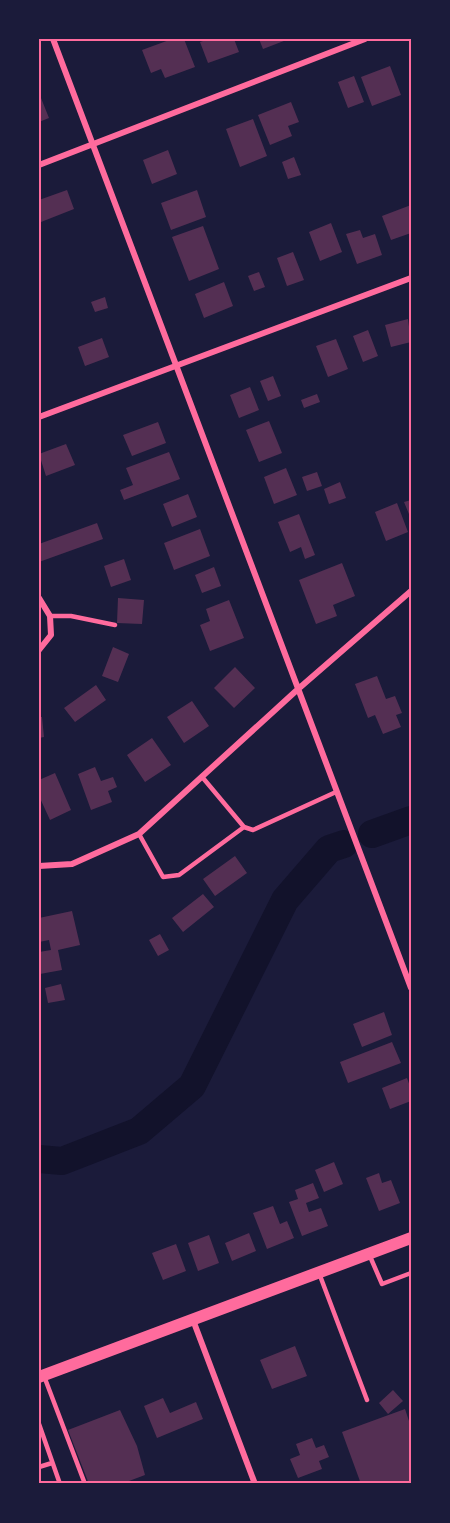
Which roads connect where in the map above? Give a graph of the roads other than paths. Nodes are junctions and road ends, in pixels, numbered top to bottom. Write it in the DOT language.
graph roads {
  1 [pos="53,39"];
  2 [pos="365,39"];
  3 [pos="93,144"];
  4 [pos="39,165"];
  5 [pos="411,278"];
  6 [pos="176,364"];
  7 [pos="39,417"];
  8 [pos="411,591"];
  9 [pos="39,598"];
  10 [pos="50,616"];
  11 [pos="115,625"];
  12 [pos="39,650"];
  13 [pos="297,690"];
  14 [pos="203,777"];
  15 [pos="336,792"];
  16 [pos="244,827"];
  17 [pos="139,834"];
  18 [pos="39,866"];
  19 [pos="410,980"];
  20 [pos="411,988"];
  21 [pos="411,1238"];
  22 [pos="369,1254"];
  23 [pos="319,1273"];
  24 [pos="411,1273"];
  25 [pos="193,1320"];
  26 [pos="41,1377"];
  27 [pos="367,1400"];
  28 [pos="39,1424"];
  29 [pos="52,1463"];
  30 [pos="39,1467"];
  31 [pos="60,1484"];
  32 [pos="85,1484"];
  33 [pos="255,1484"];
  1 -- 3 [label="street"];
  2 -- 3 [label="street"];
  3 -- 4 [label="street"];
  3 -- 6 [label="street"];
  5 -- 6 [label="street"];
  6 -- 7 [label="street"];
  6 -- 13 [label="street"];
  8 -- 13 [label="street"];
  9 -- 10 [label="street"];
  10 -- 11 [label="lane"];
  10 -- 12 [label="street"];
  13 -- 14 [label="street"];
  13 -- 15 [label="street"];
  14 -- 16 [label="lane"];
  14 -- 17 [label="street"];
  15 -- 16 [label="lane"];
  15 -- 19 [label="street"];
  16 -- 17 [label="lane"];
  17 -- 18 [label="street"];
  19 -- 20 [label="street"];
  21 -- 22 [label="main road"];
  22 -- 23 [label="main road"];
  22 -- 24 [label="lane"];
  23 -- 25 [label="main road"];
  23 -- 27 [label="lane"];
  25 -- 26 [label="main road"];
  25 -- 33 [label="street"];
  26 -- 32 [label="lane"];
  28 -- 29 [label="lane"];
  29 -- 30 [label="lane"];
  29 -- 31 [label="lane"];
}
